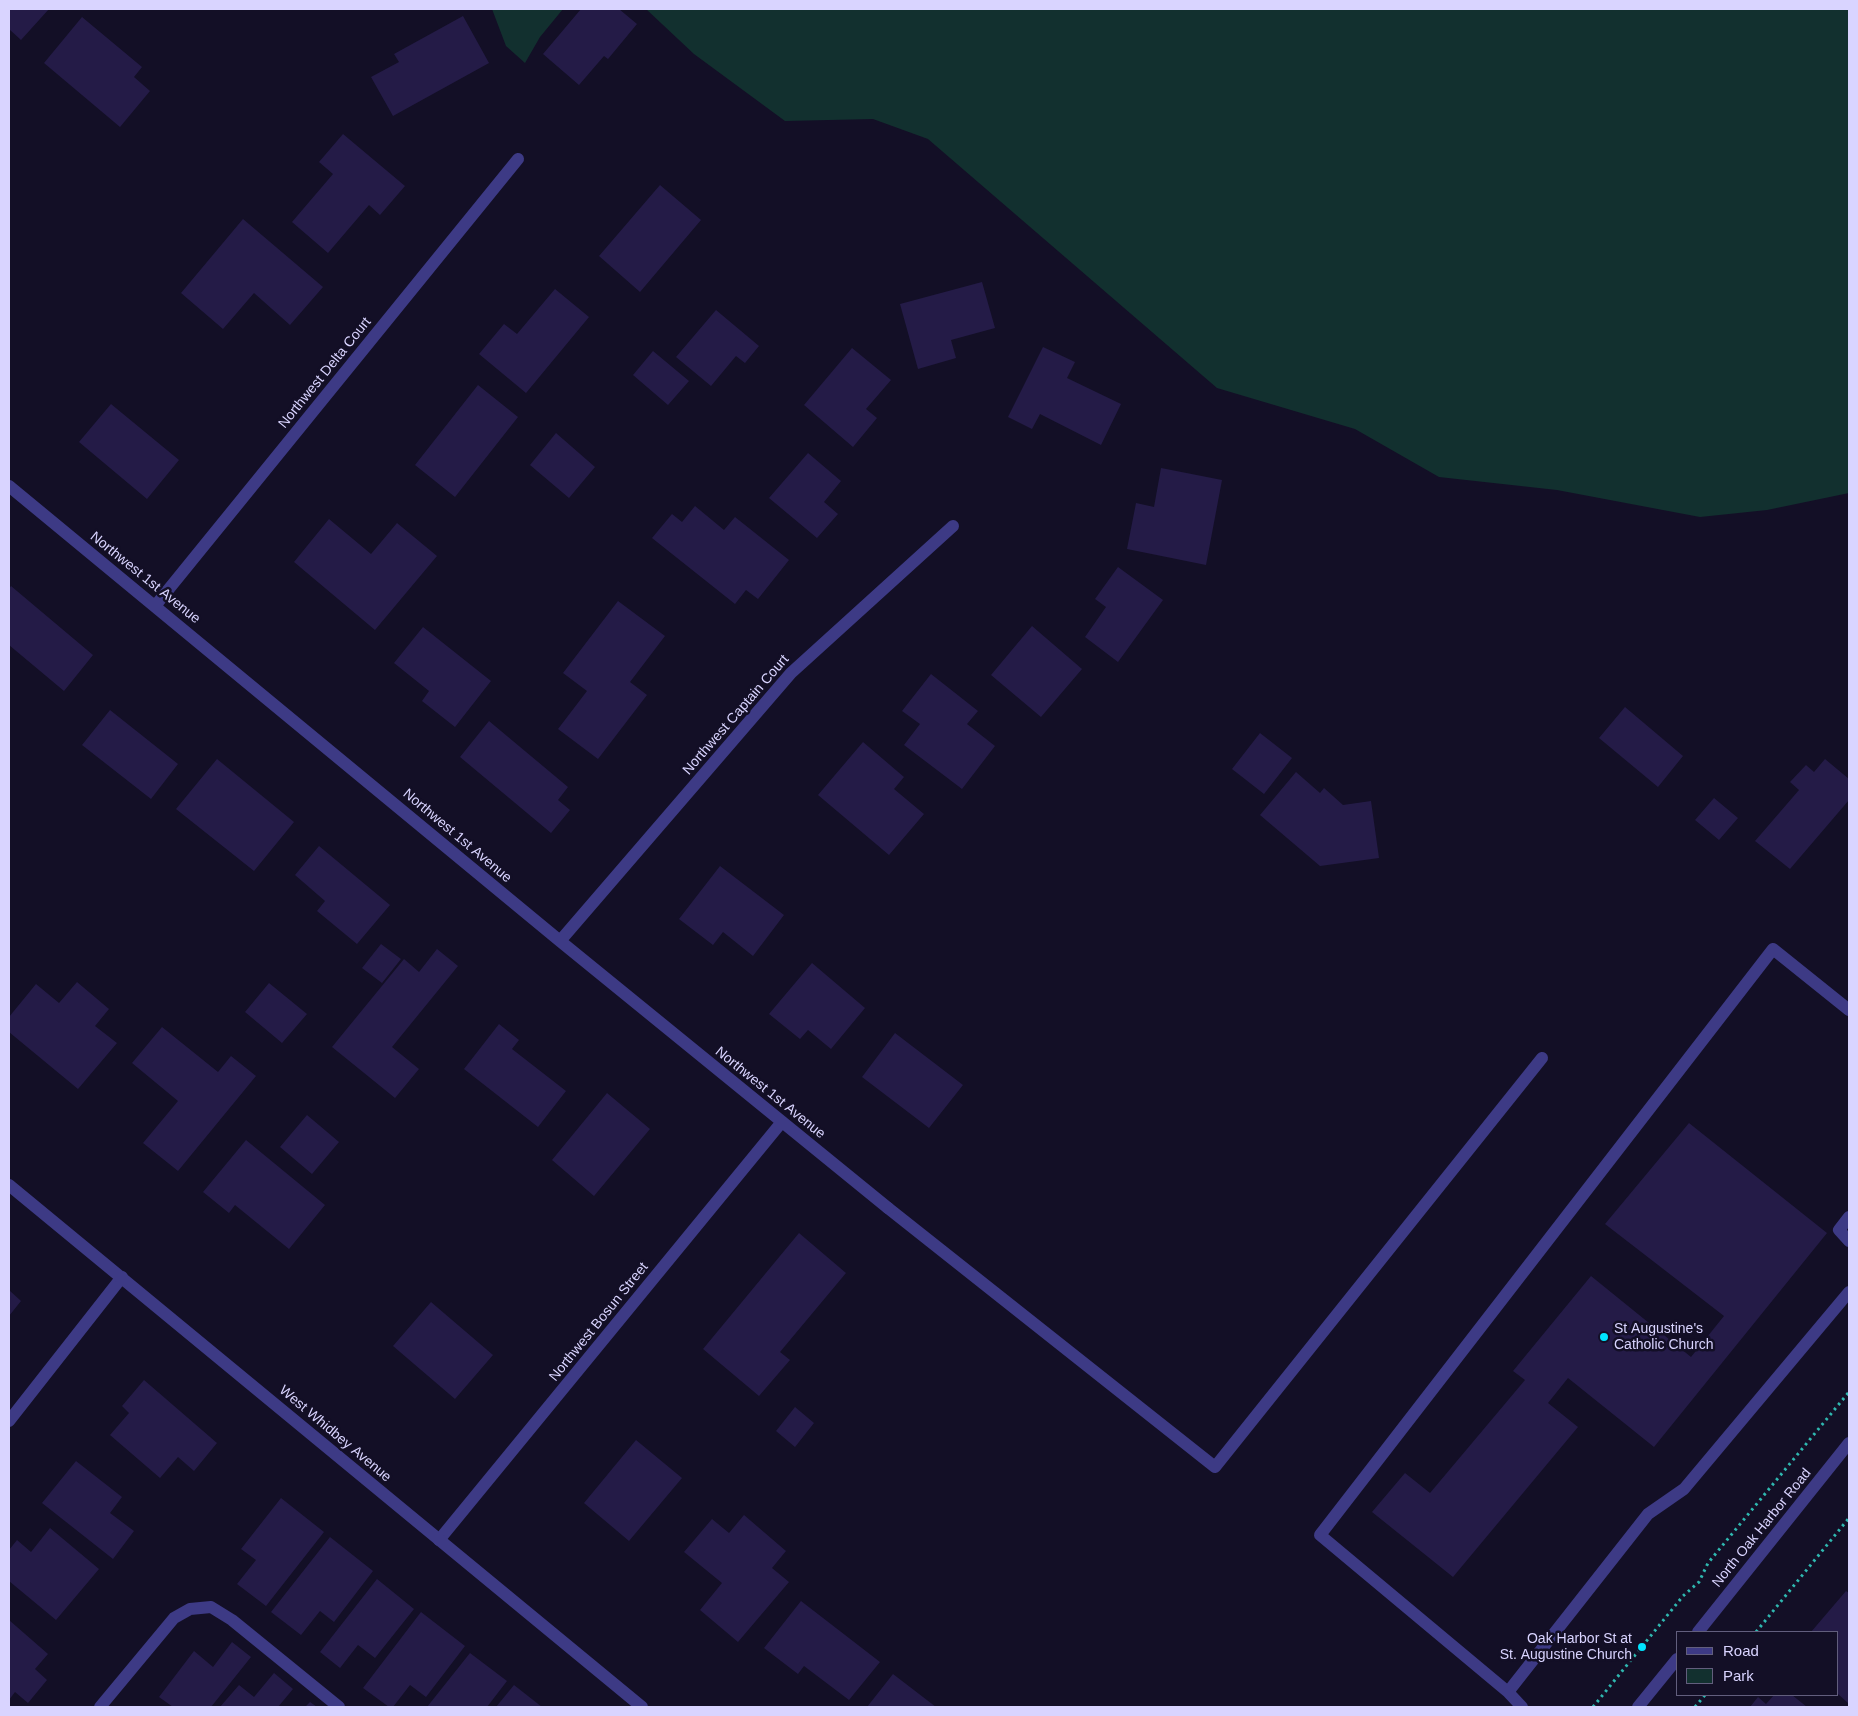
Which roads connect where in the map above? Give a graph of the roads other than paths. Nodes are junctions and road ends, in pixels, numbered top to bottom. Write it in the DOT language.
graph roads {
  1 [pos="518,159"];
  2 [pos="9,486"];
  3 [pos="953,526"];
  4 [pos="155,606"];
  5 [pos="560,941"];
  6 [pos="1849,1010"];
  7 [pos="1542,1058"];
  8 [pos="782,1123"];
  9 [pos="9,1185"];
  10 [pos="1849,1217"];
  11 [pos="1849,1241"];
  12 [pos="122,1277"];
  13 [pos="1849,1292"];
  14 [pos="9,1422"];
  15 [pos="1849,1443"];
  16 [pos="439,1540"];
  17 [pos="1699,1631"];
  18 [pos="1676,1660"];
  19 [pos="1508,1692"];
  20 [pos="100,1707"];
  21 [pos="339,1707"];
  22 [pos="642,1707"];
  23 [pos="1522,1707"];
  24 [pos="1638,1707"];
  1 -- 4 [label="street, Northwest Delta Court"];
  2 -- 4 [label="street, Northwest 1st Avenue"];
  3 -- 5 [label="street, Northwest Captain Court"];
  4 -- 5 [label="street, Northwest 1st Avenue"];
  5 -- 8 [label="street, Northwest 1st Avenue"];
  6 -- 19 [label="street"];
  7 -- 8 [label="street, Northwest 1st Avenue"];
  8 -- 16 [label="street, Northwest Bosun Street"];
  9 -- 12 [label="street, West Whidbey Avenue"];
  10 -- 11 [label="street"];
  12 -- 14 [label="street"];
  12 -- 16 [label="street, West Whidbey Avenue"];
  13 -- 19 [label="street"];
  15 -- 17 [label="street, North Oak Harbor Road"];
  16 -- 22 [label="street, West Whidbey Avenue"];
  18 -- 24 [label="street"];
  19 -- 23 [label="street"];
  20 -- 21 [label="street"];
}
